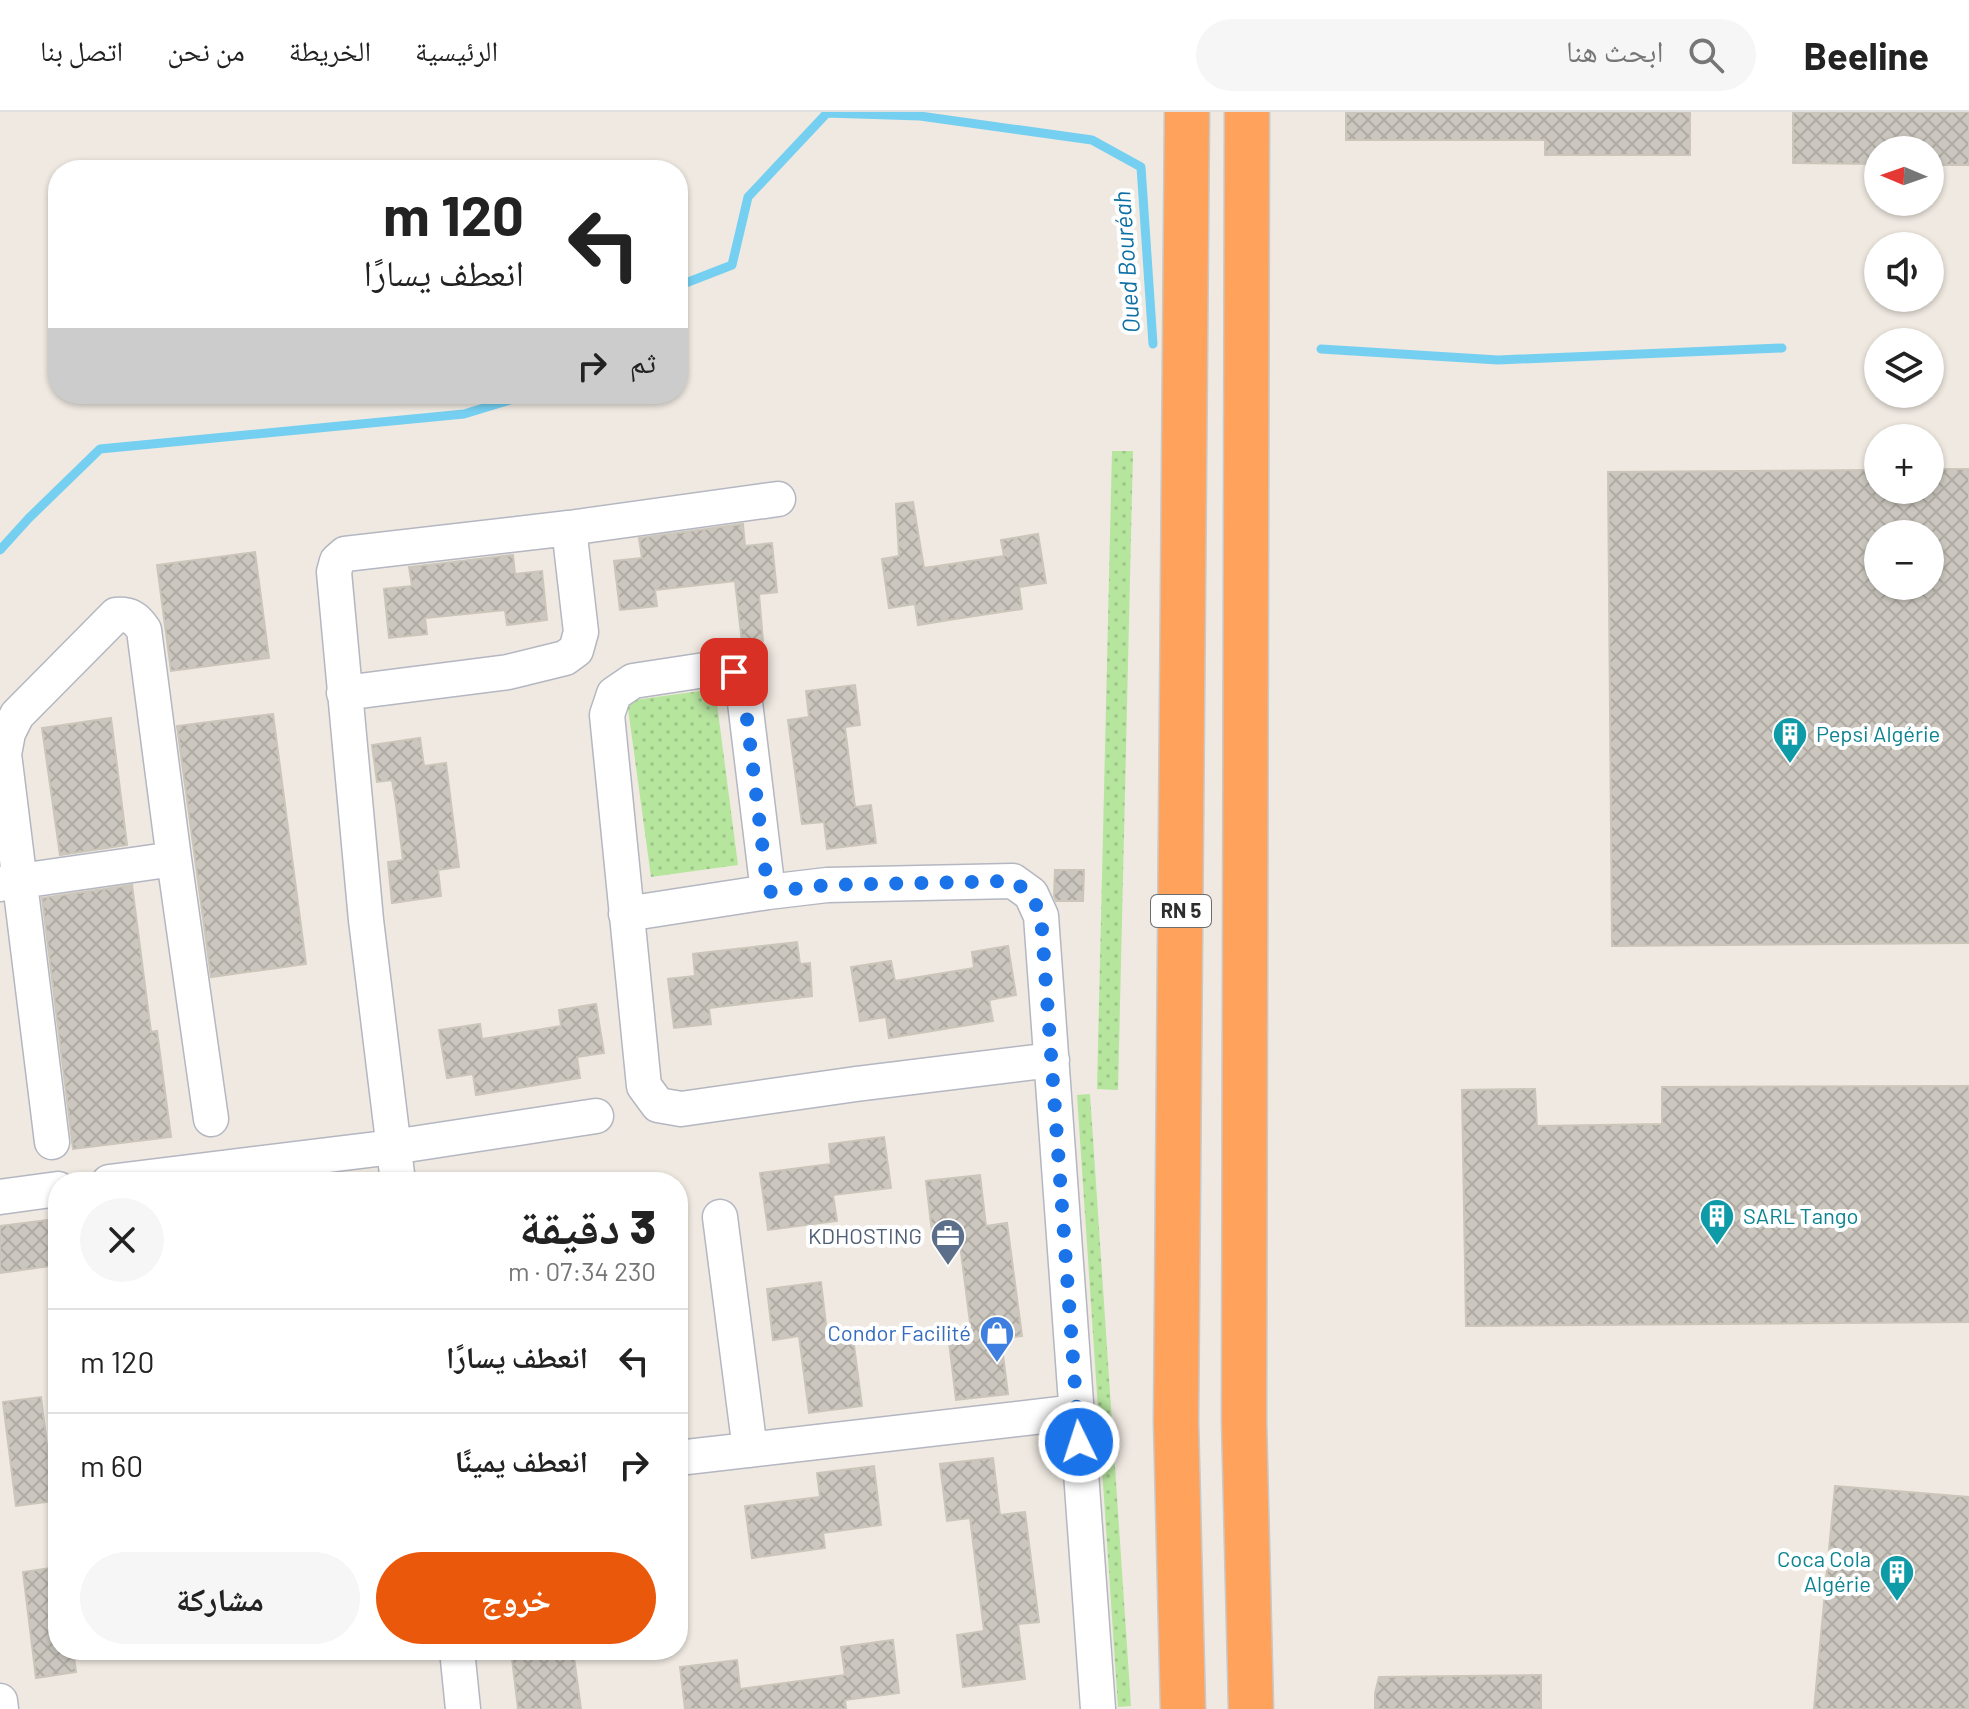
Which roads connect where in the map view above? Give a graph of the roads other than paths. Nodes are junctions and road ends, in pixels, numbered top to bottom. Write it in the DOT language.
graph roads {
  1 [pos="1187,112"];
  2 [pos="1247,112"];
  3 [pos="778,499"];
  4 [pos="569,528"];
  5 [pos="344,693"];
  6 [pos="174,859"];
  7 [pos="10,882"];
  8 [pos="768,892"];
  9 [pos="626,914"];
  10 [pos="1052,1060"];
  11 [pos="596,1116"];
  12 [pos="211,1119"];
  13 [pos="52,1142"];
  14 [pos="393,1147"];
  15 [pos="190,1172"];
  16 [pos="397,1172"];
  17 [pos="48,1190"];
  18 [pos="0,1197"];
  19 [pos="720,1217"];
  20 [pos="1077,1412"];
  21 [pos="1244,1420"];
  22 [pos="1176,1421"];
  23 [pos="750,1450"];
  24 [pos="688,1457"];
  25 [pos="458,1660"];
  26 [pos="0,1701"];
  27 [pos="1,1709"];
  28 [pos="463,1709"];
  29 [pos="1098,1709"];
  30 [pos="1183,1709"];
  31 [pos="1251,1709"];
  1 -- 22 [label="highway, RN 5"];
  2 -- 21 [label="highway"];
  3 -- 4 [label="street"];
  4 -- 5 [label="street"];
  4 -- 5 [label="street"];
  5 -- 14 [label="street"];
  6 -- 7 [label="street"];
  6 -- 7 [label="street"];
  6 -- 12 [label="street"];
  7 -- 13 [label="street"];
  8 -- 9 [label="street"];
  8 -- 9 [label="street"];
  8 -- 10 [label="street"];
  9 -- 10 [label="street"];
  10 -- 20 [label="street"];
  11 -- 14 [label="street"];
  14 -- 15 [label="street"];
  14 -- 16 [label="street"];
  17 -- 18 [label="street"];
  19 -- 23 [label="street"];
  20 -- 23 [label="street"];
  20 -- 29 [label="street"];
  21 -- 22 [label="highway"];
  21 -- 31 [label="highway"];
  22 -- 30 [label="highway, RN 5"];
  23 -- 24 [label="street"];
  25 -- 28 [label="street"];
  26 -- 27 [label="street"];
}
